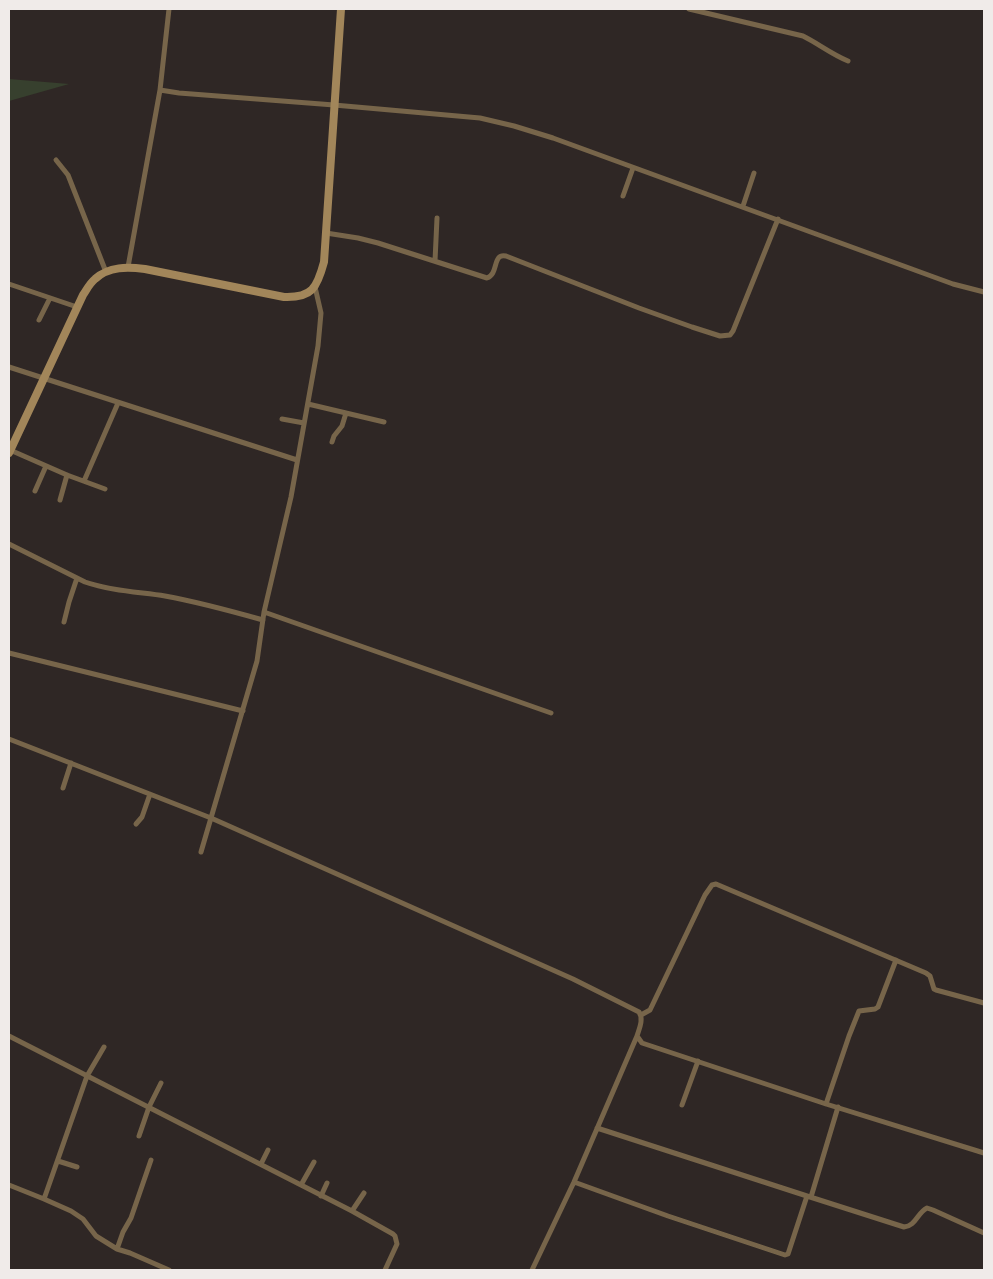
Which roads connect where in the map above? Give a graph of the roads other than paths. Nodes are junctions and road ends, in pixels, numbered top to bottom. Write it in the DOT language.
graph roads {
  1 [pos="169,9"];
  2 [pos="341,9"];
  3 [pos="689,9"];
  4 [pos="848,61"];
  5 [pos="160,90"];
  6 [pos="334,105"];
  7 [pos="56,160"];
  8 [pos="633,168"];
  9 [pos="754,172"];
  10 [pos="623,196"];
  11 [pos="742,206"];
  12 [pos="437,218"];
  13 [pos="778,219"];
  14 [pos="326,233"];
  15 [pos="435,261"];
  16 [pos="128,268"];
  17 [pos="106,272"];
  18 [pos="9,284"];
  19 [pos="315,287"];
  20 [pos="984,292"];
  21 [pos="50,298"];
  22 [pos="77,307"];
  23 [pos="39,320"];
  24 [pos="9,367"];
  25 [pos="44,378"];
  26 [pos="118,403"];
  27 [pos="308,404"];
  28 [pos="346,413"];
  29 [pos="282,419"];
  30 [pos="384,422"];
  31 [pos="304,423"];
  32 [pos="332,442"];
  33 [pos="9,451"];
  34 [pos="297,460"];
  35 [pos="46,466"];
  36 [pos="67,474"];
  37 [pos="84,481"];
  38 [pos="105,489"];
  39 [pos="35,491"];
  40 [pos="60,500"];
  41 [pos="9,544"];
  42 [pos="76,578"];
  43 [pos="264,612"];
  44 [pos="263,620"];
  45 [pos="64,622"];
  46 [pos="9,653"];
  47 [pos="243,711"];
  48 [pos="551,713"];
  49 [pos="9,738"];
  50 [pos="71,763"];
  51 [pos="63,788"];
  52 [pos="150,794"];
  53 [pos="211,818"];
  54 [pos="136,824"];
  55 [pos="202,852"];
  56 [pos="896,960"];
  57 [pos="984,1003"];
  58 [pos="641,1015"];
  59 [pos="9,1036"];
  60 [pos="637,1036"];
  61 [pos="104,1046"];
  62 [pos="698,1061"];
  63 [pos="87,1076"];
  64 [pos="161,1083"];
  65 [pos="825,1103"];
  66 [pos="682,1105"];
  67 [pos="149,1107"];
  68 [pos="838,1107"];
  69 [pos="597,1128"];
  70 [pos="139,1136"];
  71 [pos="268,1150"];
  72 [pos="984,1153"];
  73 [pos="58,1160"];
  74 [pos="151,1160"];
  75 [pos="314,1162"];
  76 [pos="261,1164"];
  77 [pos="77,1167"];
  78 [pos="574,1182"];
  79 [pos="327,1183"];
  80 [pos="9,1184"];
  81 [pos="301,1186"];
  82 [pos="364,1193"];
  83 [pos="321,1196"];
  84 [pos="809,1197"];
  85 [pos="44,1199"];
  86 [pos="352,1211"];
  87 [pos="984,1233"];
  88 [pos="117,1249"];
  89 [pos="169,1270"];
  90 [pos="385,1270"];
  91 [pos="532,1270"];
  1 -- 5 [label="street"];
  2 -- 6 [label="main road"];
  3 -- 4 [label="street"];
  5 -- 6 [label="street"];
  5 -- 16 [label="street"];
  6 -- 8 [label="street"];
  6 -- 14 [label="main road"];
  7 -- 17 [label="street"];
  8 -- 10 [label="street"];
  8 -- 11 [label="street"];
  9 -- 11 [label="street"];
  11 -- 13 [label="street"];
  12 -- 15 [label="street"];
  13 -- 15 [label="street"];
  13 -- 20 [label="street"];
  14 -- 15 [label="street"];
  14 -- 19 [label="main road"];
  16 -- 17 [label="main road"];
  16 -- 19 [label="main road"];
  17 -- 22 [label="main road"];
  18 -- 21 [label="street"];
  19 -- 27 [label="street"];
  21 -- 22 [label="street"];
  21 -- 23 [label="street"];
  22 -- 25 [label="main road"];
  24 -- 25 [label="street"];
  25 -- 26 [label="street"];
  25 -- 33 [label="main road"];
  26 -- 34 [label="street"];
  26 -- 37 [label="street"];
  27 -- 28 [label="street"];
  27 -- 31 [label="street"];
  28 -- 30 [label="street"];
  28 -- 32 [label="street"];
  29 -- 31 [label="street"];
  31 -- 34 [label="street"];
  33 -- 35 [label="street"];
  34 -- 43 [label="street"];
  35 -- 36 [label="street"];
  35 -- 39 [label="street"];
  36 -- 37 [label="street"];
  36 -- 40 [label="street"];
  37 -- 38 [label="street"];
  41 -- 42 [label="street"];
  42 -- 44 [label="street"];
  42 -- 45 [label="street"];
  43 -- 44 [label="street"];
  43 -- 48 [label="street"];
  44 -- 47 [label="street"];
  46 -- 47 [label="street"];
  47 -- 53 [label="street"];
  49 -- 50 [label="street"];
  50 -- 51 [label="street"];
  50 -- 52 [label="street"];
  52 -- 53 [label="street"];
  52 -- 54 [label="street"];
  53 -- 55 [label="street"];
  53 -- 58 [label="street"];
  56 -- 57 [label="street"];
  56 -- 58 [label="street"];
  56 -- 65 [label="street"];
  58 -- 60 [label="street"];
  59 -- 63 [label="street"];
  60 -- 62 [label="street"];
  60 -- 69 [label="street"];
  61 -- 63 [label="street"];
  62 -- 65 [label="street"];
  62 -- 66 [label="street"];
  63 -- 67 [label="street"];
  63 -- 73 [label="street"];
  64 -- 67 [label="street"];
  65 -- 68 [label="street"];
  67 -- 70 [label="street"];
  67 -- 76 [label="street"];
  68 -- 72 [label="street"];
  68 -- 84 [label="street"];
  69 -- 78 [label="street"];
  69 -- 84 [label="street"];
  71 -- 76 [label="street"];
  73 -- 77 [label="street"];
  73 -- 85 [label="street"];
  74 -- 88 [label="street"];
  75 -- 81 [label="street"];
  76 -- 81 [label="street"];
  78 -- 84 [label="street"];
  78 -- 91 [label="street"];
  79 -- 83 [label="street"];
  80 -- 85 [label="street"];
  81 -- 83 [label="street"];
  82 -- 86 [label="street"];
  83 -- 86 [label="street"];
  84 -- 87 [label="street"];
  85 -- 88 [label="street"];
  86 -- 90 [label="street"];
  88 -- 89 [label="street"];
}
